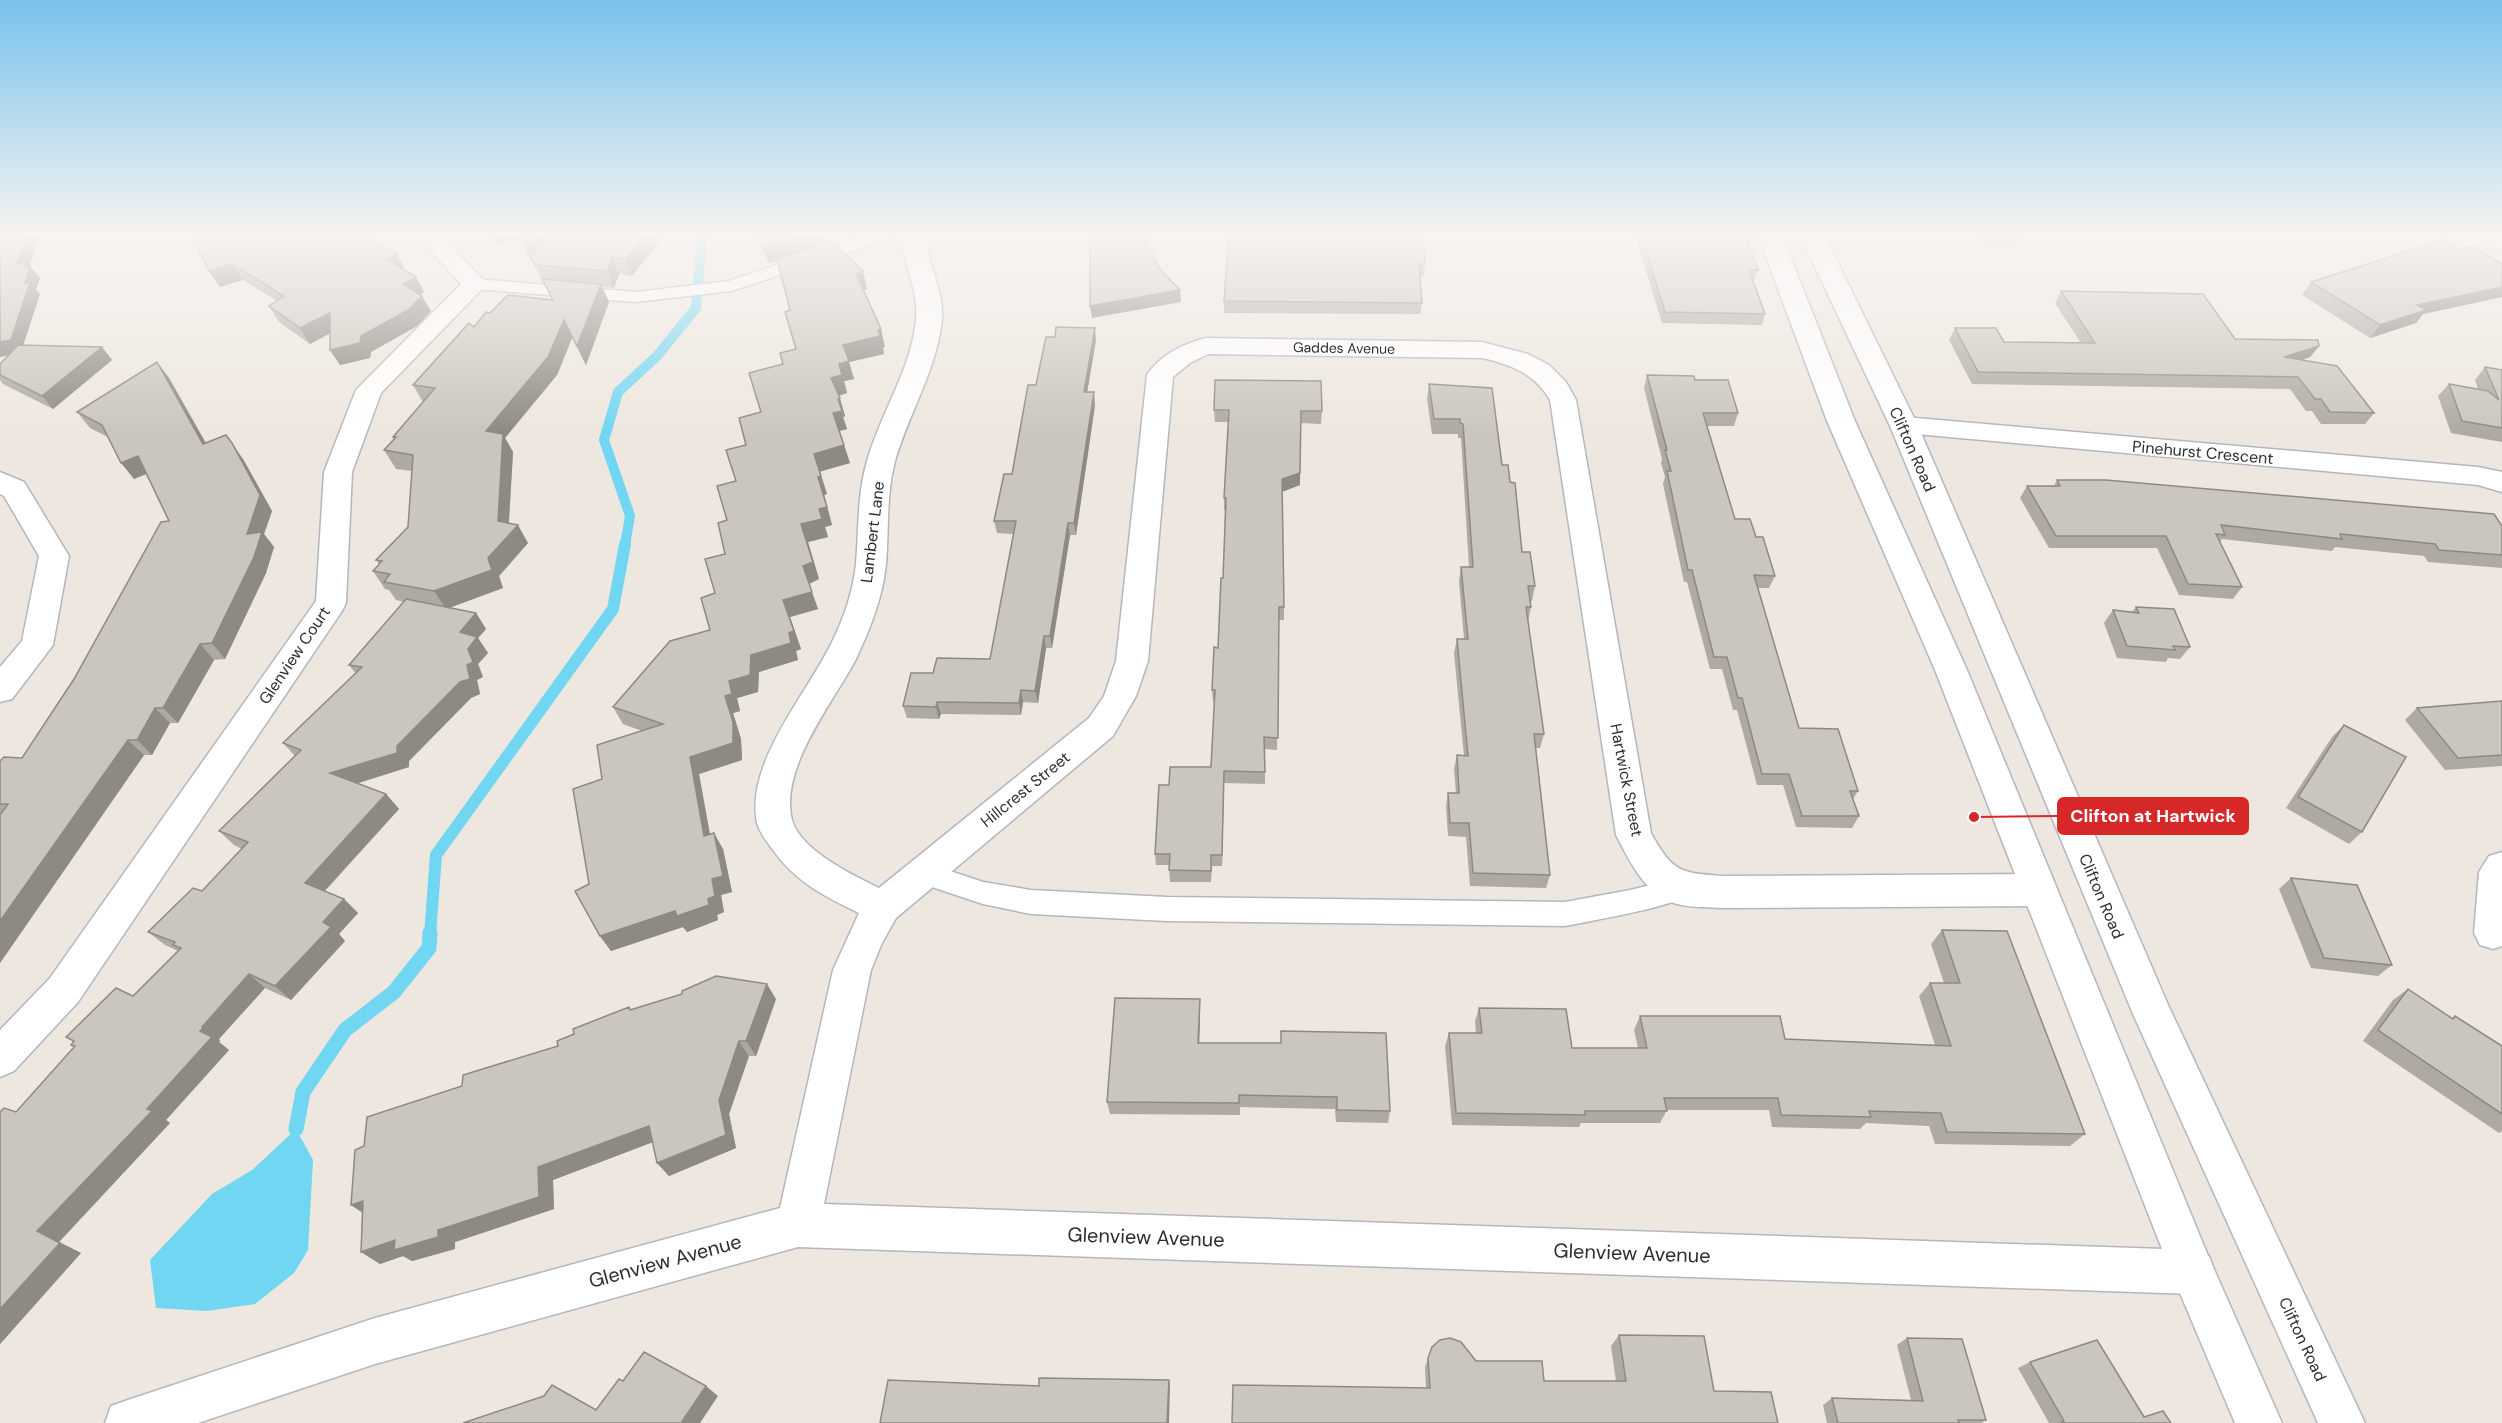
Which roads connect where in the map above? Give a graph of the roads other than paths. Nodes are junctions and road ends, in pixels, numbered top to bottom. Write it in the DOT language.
graph roads {
  1 [pos="458,301"];
  2 [pos="928,301"];
  3 [pos="1795,301"];
  4 [pos="1844,301"];
  5 [pos="1206,346"];
  6 [pos="1482,350"];
  7 [pos="1904,426"];
  8 [pos="0,482"];
  9 [pos="2502,482"];
  10 [pos="0,690"];
  11 [pos="2502,867"];
  12 [pos="923,873"];
  13 [pos="1679,889"];
  14 [pos="2039,890"];
  15 [pos="882,907"];
  16 [pos="2493,933"];
  17 [pos="0,1058"];
  18 [pos="798,1225"];
  19 [pos="2193,1272"];
  20 [pos="128,1423"];
  21 [pos="2259,1423"];
  22 [pos="2342,1423"];
  1 -- 17 [label="street, Glenview Court"];
  2 -- 15 [label="street, Lambert Lane"];
  3 -- 14 [label="street"];
  4 -- 7 [label="street, Clifton Road"];
  5 -- 6 [label="street, Gaddes Avenue"];
  5 -- 12 [label="street, Hillcrest Street"];
  6 -- 13 [label="street, Hartwick Street"];
  7 -- 9 [label="street, Pinehurst Crescent"];
  7 -- 22 [label="street, Clifton Road"];
  8 -- 10 [label="street"];
  11 -- 16 [label="street"];
  12 -- 13 [label="lane"];
  12 -- 15 [label="street, Hillcrest Street"];
  13 -- 14 [label="street"];
  14 -- 19 [label="street"];
  15 -- 18 [label="street, Hillcrest Street"];
  18 -- 19 [label="street, Glenview Avenue"];
  18 -- 20 [label="street, Glenview Avenue"];
  19 -- 21 [label="street"];
}
